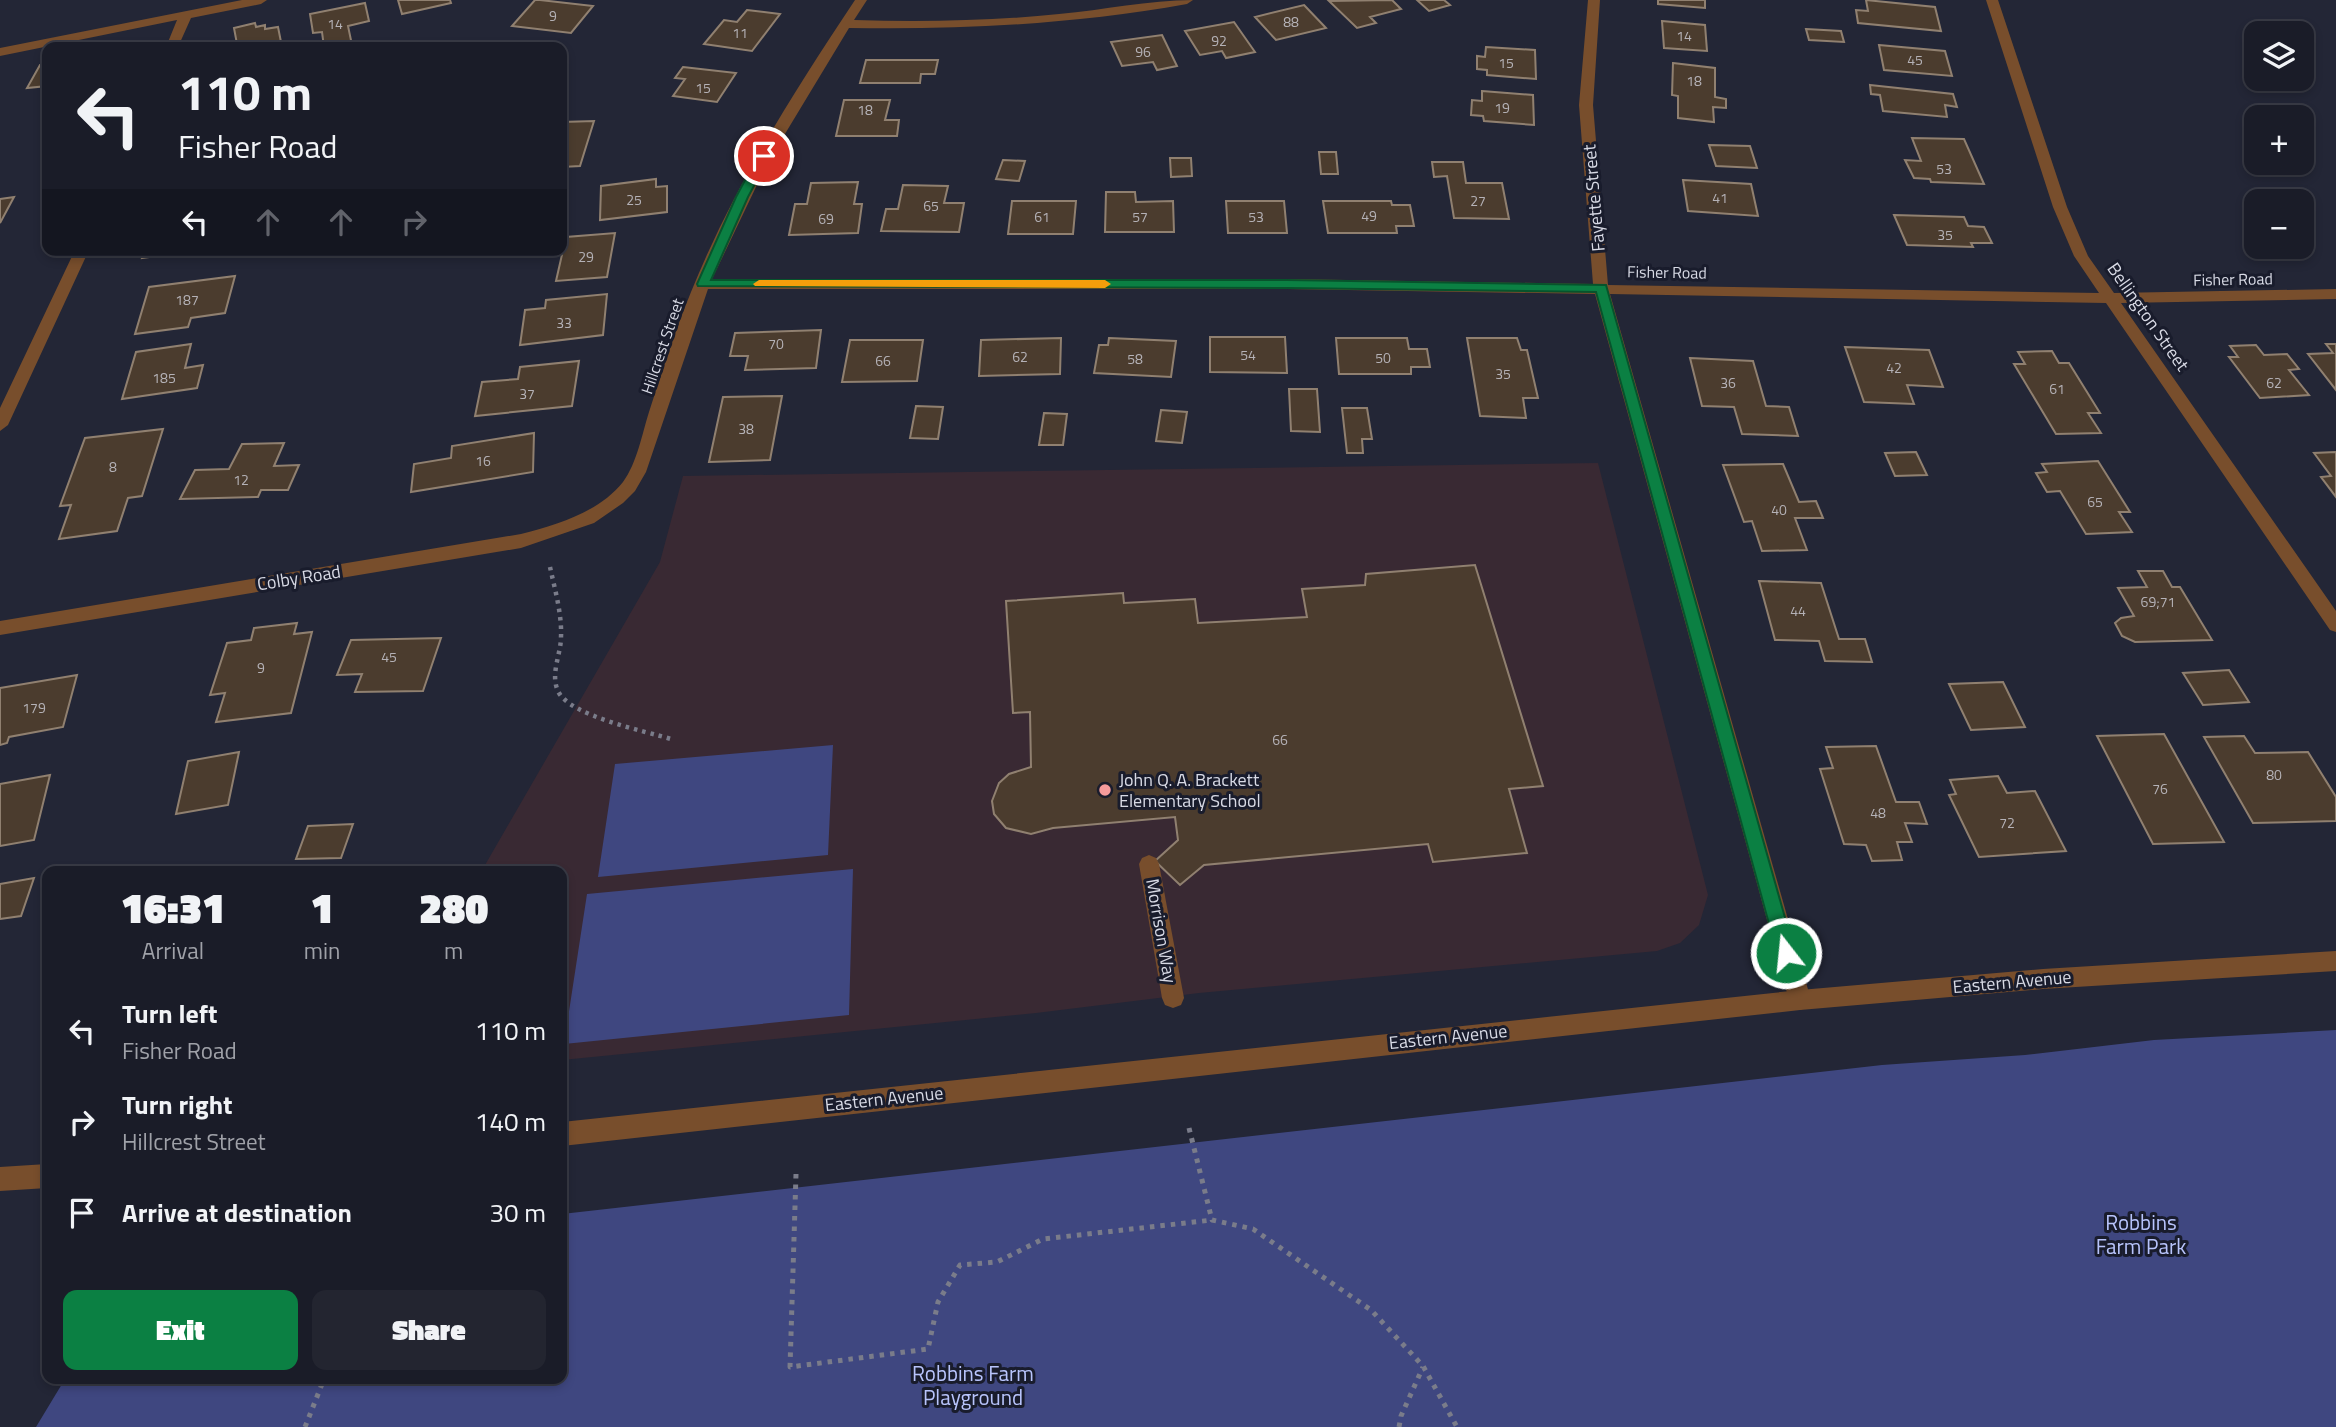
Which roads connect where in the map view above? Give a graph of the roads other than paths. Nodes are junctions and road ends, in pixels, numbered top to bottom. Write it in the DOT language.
graph roads {
  1 [pos="261,0"];
  2 [pos="861,0"];
  3 [pos="1187,0"];
  4 [pos="1594,0"];
  5 [pos="1992,0"];
  6 [pos="186,15"];
  7 [pos="845,24"];
  8 [pos="50,42"];
  9 [pos="174,42"];
  10 [pos="42,44"];
  11 [pos="0,52"];
  12 [pos="79,256"];
  13 [pos="703,284"];
  14 [pos="1601,288"];
  15 [pos="2336,294"];
  16 [pos="2111,298"];
  17 [pos="0,425"];
  18 [pos="594,513"];
  19 [pos="2336,625"];
  20 [pos="0,628"];
  21 [pos="1149,864"];
  22 [pos="2336,961"];
  23 [pos="1173,998"];
  24 [pos="1800,1000"];
  25 [pos="567,1133"];
  26 [pos="42,1176"];
  27 [pos="0,1180"];
  1 -- 6 [label="street"];
  2 -- 7 [label="street, Hillcrest Street"];
  3 -- 7 [label="street"];
  4 -- 14 [label="street, Fayette Street"];
  5 -- 16 [label="street, Bellington Street"];
  6 -- 8 [label="street"];
  6 -- 9 [label="street"];
  7 -- 13 [label="street, Hillcrest Street"];
  10 -- 11 [label="street"];
  12 -- 17 [label="street"];
  13 -- 14 [label="street, Fisher Road"];
  13 -- 18 [label="street, Hillcrest Street"];
  14 -- 16 [label="street, Fisher Road"];
  14 -- 24 [label="street, Fayette Street"];
  15 -- 16 [label="street, Fisher Road"];
  16 -- 19 [label="street, Bellington Street"];
  18 -- 20 [label="street, Colby Road"];
  21 -- 23 [label="street, Morrison Way"];
  22 -- 24 [label="street, Eastern Avenue"];
  24 -- 25 [label="street, Eastern Avenue"];
  26 -- 27 [label="street"];
}
